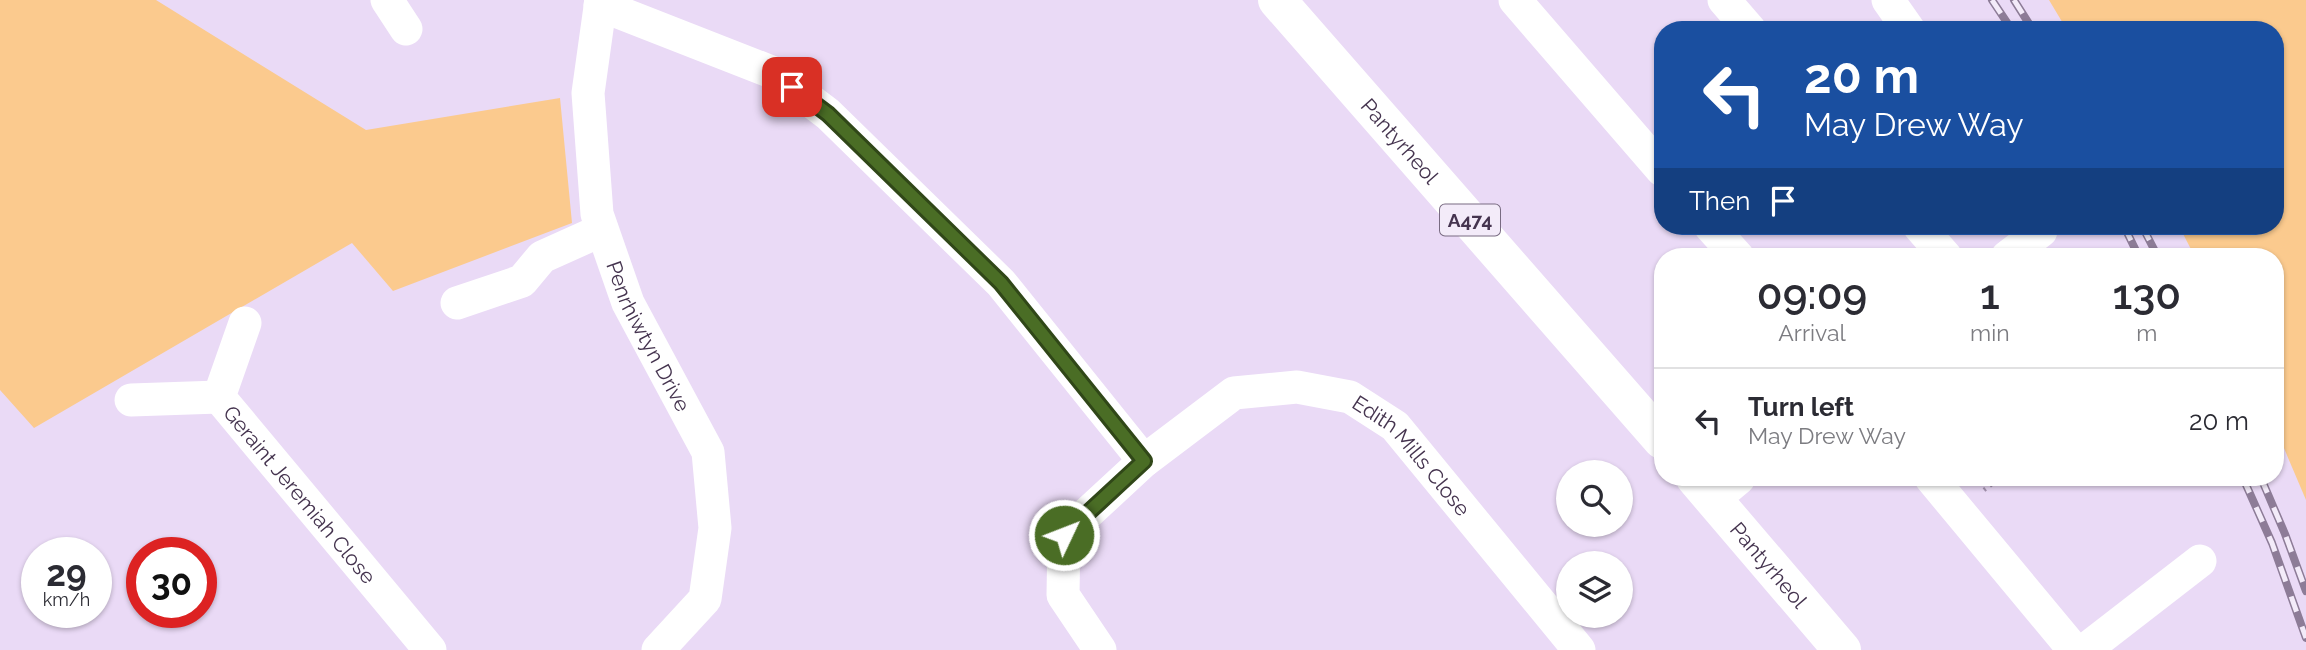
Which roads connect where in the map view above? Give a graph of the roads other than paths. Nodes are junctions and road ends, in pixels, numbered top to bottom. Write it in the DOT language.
graph roads {
  1 [pos="387,0"];
  2 [pos="1278,0"];
  3 [pos="1515,0"];
  4 [pos="1724,0"];
  5 [pos="1888,0"];
  6 [pos="601,2"];
  7 [pos="1742,21"];
  8 [pos="1903,21"];
  9 [pos="406,29"];
  10 [pos="1654,161"];
  11 [pos="602,230"];
  12 [pos="1718,235"];
  13 [pos="1927,235"];
  14 [pos="2031,235"];
  15 [pos="1730,248"];
  16 [pos="1939,248"];
  17 [pos="2017,248"];
  18 [pos="457,303"];
  19 [pos="245,323"];
  20 [pos="219,397"];
  21 [pos="131,400"];
  22 [pos="1654,431"];
  23 [pos="1144,461"];
  24 [pos="1717,486"];
  25 [pos="1938,486"];
  26 [pos="2200,561"];
  27 [pos="430,650"];
  28 [pos="658,650"];
  29 [pos="1100,650"];
  30 [pos="1579,650"];
  31 [pos="1842,650"];
  32 [pos="2074,650"];
  33 [pos="2085,650"];
  1 -- 9 [label="street"];
  2 -- 22 [label="main road, Pantyrheol / A474"];
  3 -- 10 [label="street"];
  4 -- 7 [label="street"];
  5 -- 8 [label="street"];
  6 -- 11 [label="street, Penrhiwtyn Drive"];
  6 -- 23 [label="street"];
  11 -- 18 [label="street"];
  11 -- 28 [label="street, Penrhiwtyn Drive"];
  12 -- 15 [label="street"];
  13 -- 16 [label="street"];
  14 -- 17 [label="street"];
  19 -- 20 [label="street, Geraint Jeremiah Close"];
  20 -- 21 [label="street"];
  20 -- 27 [label="street, Geraint Jeremiah Close"];
  23 -- 29 [label="street, Edith Mills Close"];
  23 -- 30 [label="street, Edith Mills Close"];
  24 -- 31 [label="main road, Pantyrheol"];
  25 -- 32 [label="street"];
  26 -- 33 [label="street"];
}
